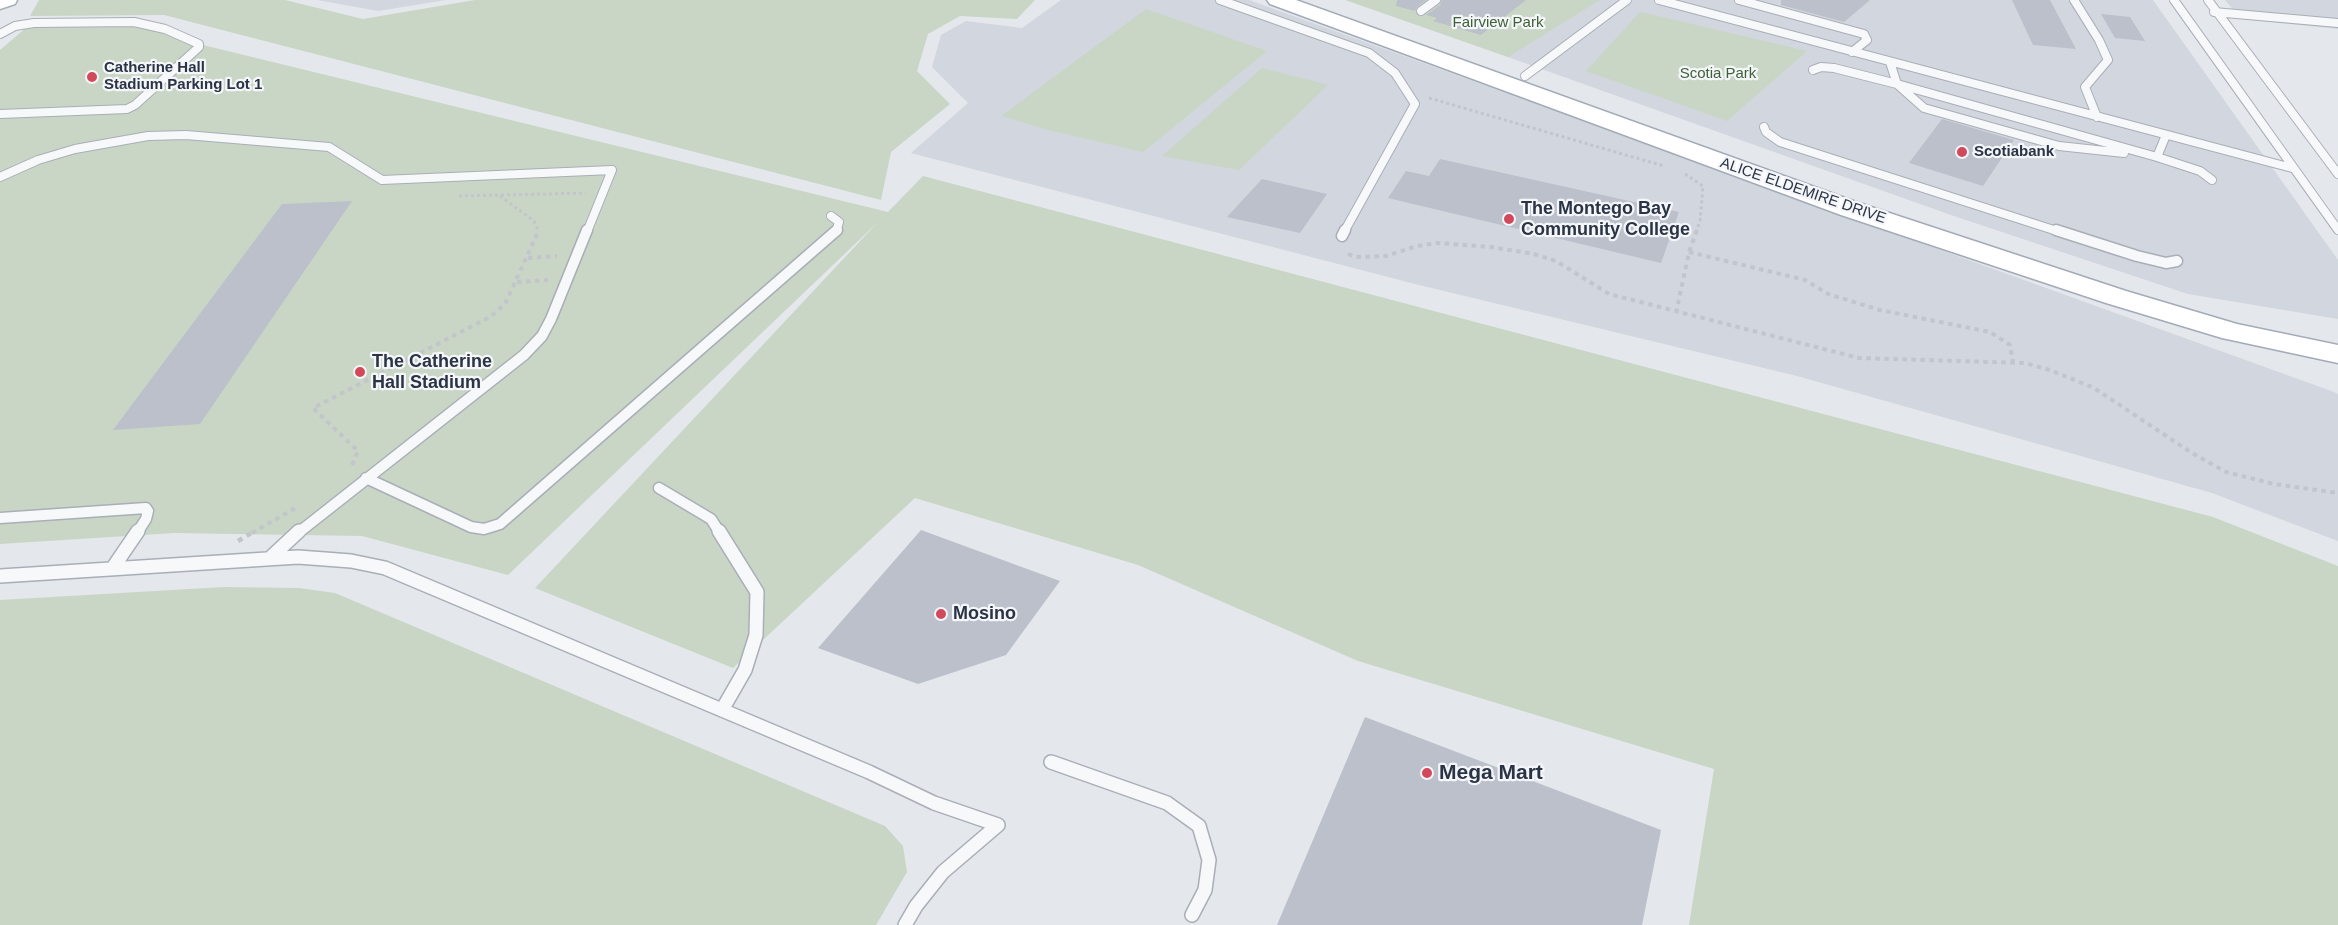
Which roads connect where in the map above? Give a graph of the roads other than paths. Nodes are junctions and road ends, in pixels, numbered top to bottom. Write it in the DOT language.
graph roads {
  1 [pos="9,0"];
  2 [pos="1220,0"];
  3 [pos="1277,0"];
  4 [pos="1308,0"];
  5 [pos="1436,0"];
  6 [pos="1627,0"];
  7 [pos="1659,0"];
  8 [pos="1739,0"];
  9 [pos="2074,0"];
  10 [pos="2174,0"];
  11 [pos="2208,0"];
  12 [pos="0,3"];
  13 [pos="1421,11"];
  14 [pos="2214,12"];
  15 [pos="2338,23"];
  16 [pos="0,34"];
  17 [pos="1852,52"];
  18 [pos="1890,62"];
  19 [pos="1813,70"];
  20 [pos="1525,76"];
  21 [pos="1897,84"];
  22 [pos="0,114"];
  23 [pos="2097,117"];
  24 [pos="1764,127"];
  25 [pos="2166,135"];
  26 [pos="2157,157"];
  27 [pos="2292,168"];
  28 [pos="2338,174"];
  29 [pos="0,177"];
  30 [pos="2212,180"];
  31 [pos="831,216"];
  32 [pos="2338,230"];
  33 [pos="1342,236"];
  34 [pos="2177,261"];
  35 [pos="2232,332"];
  36 [pos="2338,337"];
  37 [pos="2338,354"];
  38 [pos="2338,378"];
  39 [pos="366,478"];
  40 [pos="659,488"];
  41 [pos="0,518"];
  42 [pos="270,558"];
  43 [pos="112,569"];
  44 [pos="0,576"];
  45 [pos="722,710"];
  46 [pos="1051,762"];
  47 [pos="1192,915"];
  48 [pos="905,925"];
  1 -- 12 [label="main road"];
  2 -- 33 [label="lane"];
  3 -- 35 [label="main road, ALICE ELDEMIRE DRIVE"];
  4 -- 20 [label="main road, ALICE ELDEMIRE DRIVE"];
  5 -- 13 [label="lane"];
  6 -- 20 [label="lane"];
  7 -- 17 [label="lane"];
  8 -- 17 [label="lane"];
  9 -- 23 [label="lane"];
  10 -- 27 [label="lane"];
  11 -- 14 [label="lane"];
  14 -- 15 [label="lane"];
  14 -- 28 [label="lane"];
  16 -- 22 [label="lane"];
  17 -- 18 [label="lane"];
  18 -- 21 [label="lane"];
  18 -- 23 [label="lane"];
  19 -- 21 [label="lane"];
  20 -- 36 [label="main road, ALICE ELDEMIRE DRIVE"];
  21 -- 26 [label="lane"];
  21 -- 26 [label="lane"];
  23 -- 25 [label="lane"];
  24 -- 34 [label="lane"];
  25 -- 26 [label="lane"];
  25 -- 27 [label="lane"];
  26 -- 30 [label="lane"];
  27 -- 32 [label="lane"];
  29 -- 39 [label="lane"];
  31 -- 39 [label="lane"];
  35 -- 37 [label="main road, ALICE ELDEMIRE DRIVE"];
  35 -- 38 [label="main road"];
  39 -- 42 [label="lane"];
  40 -- 45 [label="lane"];
  41 -- 43 [label="lane"];
  42 -- 43 [label="lane"];
  42 -- 45 [label="lane"];
  43 -- 44 [label="lane"];
  45 -- 48 [label="lane"];
  46 -- 47 [label="lane"];
}
